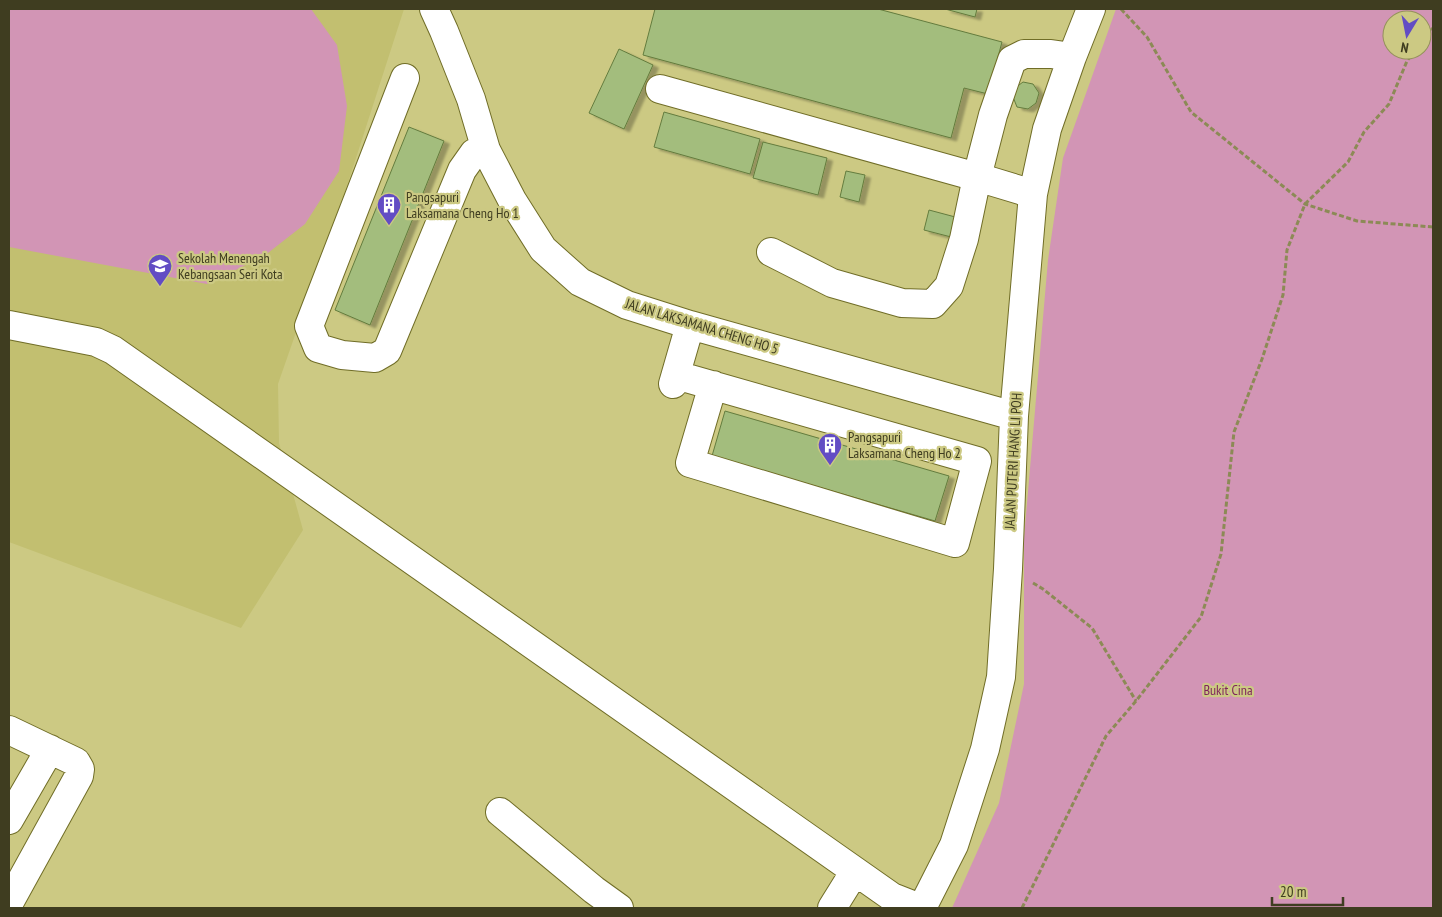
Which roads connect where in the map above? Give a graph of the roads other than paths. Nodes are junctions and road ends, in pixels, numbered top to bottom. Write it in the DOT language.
graph roads {
  1 [pos="434,9"];
  2 [pos="1091,9"];
  3 [pos="1072,57"];
  4 [pos="405,78"];
  5 [pos="660,89"];
  6 [pos="486,150"];
  7 [pos="977,177"];
  8 [pos="1033,194"];
  9 [pos="770,252"];
  10 [pos="9,325"];
  11 [pos="690,325"];
  12 [pos="713,386"];
  13 [pos="1014,416"];
  14 [pos="9,730"];
  15 [pos="50,748"];
  16 [pos="500,812"];
  17 [pos="9,820"];
  18 [pos="855,871"];
  19 [pos="9,903"];
  20 [pos="619,908"];
  21 [pos="832,908"];
  22 [pos="921,908"];
  1 -- 6 [label="street, JALAN LAKSAMANA CHENG HO 5"];
  2 -- 3 [label="street, JALAN PUTERI HANG LI POH"];
  3 -- 7 [label="street"];
  3 -- 8 [label="street, JALAN PUTERI HANG LI POH"];
  4 -- 6 [label="street"];
  5 -- 7 [label="street"];
  6 -- 11 [label="street, JALAN LAKSAMANA CHENG HO 5"];
  7 -- 8 [label="street"];
  7 -- 9 [label="street"];
  8 -- 13 [label="street, JALAN PUTERI HANG LI POH"];
  10 -- 18 [label="street"];
  11 -- 12 [label="street"];
  11 -- 13 [label="street, JALAN LAKSAMANA CHENG HO 5"];
  12 -- 12 [label="street"];
  13 -- 22 [label="street, JALAN PUTERI HANG LI POH"];
  14 -- 15 [label="street"];
  15 -- 17 [label="street"];
  15 -- 19 [label="street"];
  16 -- 20 [label="street"];
  18 -- 21 [label="street"];
  18 -- 22 [label="street"];
}
